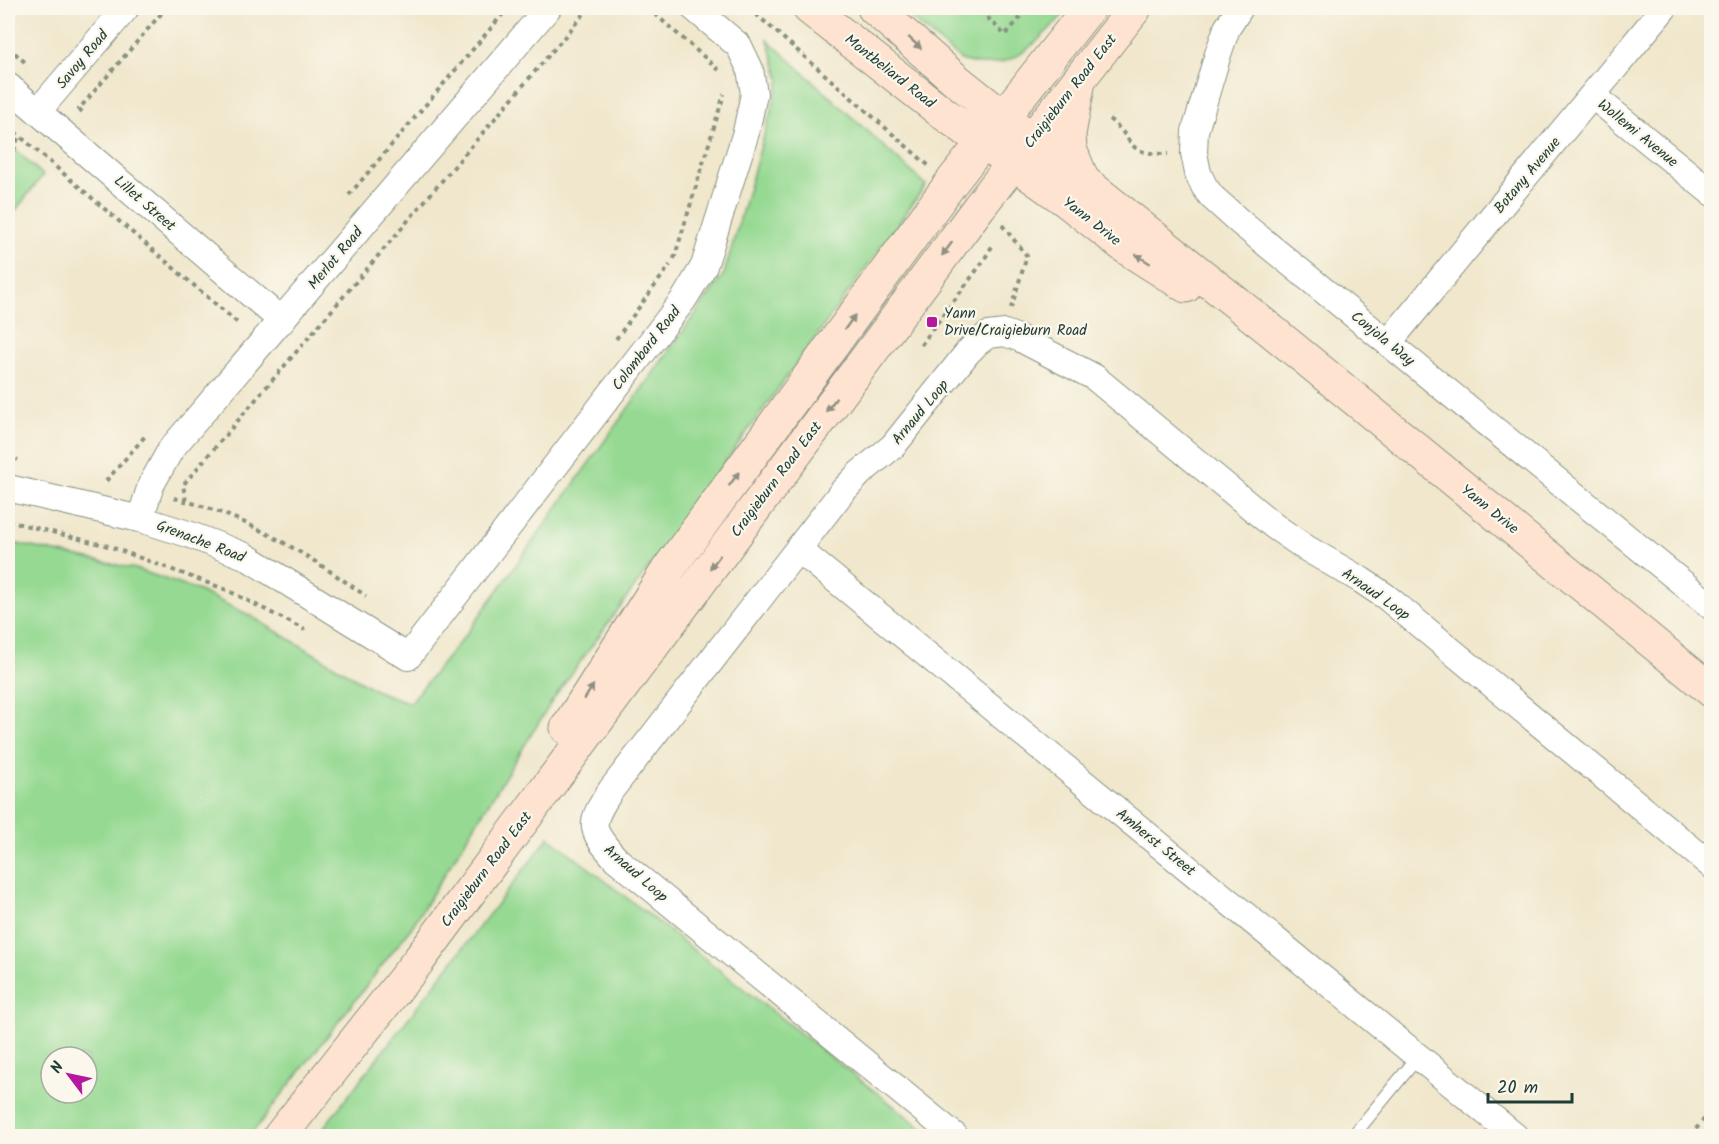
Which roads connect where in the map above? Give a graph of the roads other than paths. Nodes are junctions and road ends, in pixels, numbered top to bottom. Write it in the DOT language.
graph roads {
  1 [pos="126,8"];
  2 [pos="548,8"];
  3 [pos="694,8"];
  4 [pos="809,8"];
  5 [pos="874,8"];
  6 [pos="1089,8"];
  7 [pos="1135,8"];
  8 [pos="1239,8"];
  9 [pos="1664,8"];
  10 [pos="1053,56"];
  11 [pos="955,79"];
  12 [pos="1080,79"];
  13 [pos="8,86"];
  14 [pos="1593,96"];
  15 [pos="38,111"];
  16 [pos="943,113"];
  17 [pos="994,129"];
  18 [pos="1022,152"];
  19 [pos="951,183"];
  20 [pos="1073,190"];
  21 [pos="1712,193"];
  22 [pos="981,205"];
  23 [pos="282,321"];
  24 [pos="1389,342"];
  25 [pos="8,488"];
  26 [pos="141,519"];
  27 [pos="798,549"];
  28 [pos="1712,608"];
  29 [pos="408,657"];
  30 [pos="1712,691"];
  31 [pos="1712,867"];
  32 [pos="423,954"];
  33 [pos="1418,1057"];
  34 [pos="280,1137"];
  35 [pos="955,1137"];
  36 [pos="1353,1137"];
  37 [pos="1515,1137"];
  1 -- 15 [label="street, Savoy Road"];
  2 -- 23 [label="street, Merlot Road"];
  3 -- 29 [label="street, Colombard Road"];
  4 -- 16 [label="main road, Montbeliard Road"];
  5 -- 11 [label="main road, one-way"];
  6 -- 10 [label="main road, Craigieburn Road East"];
  7 -- 12 [label="main road, Craigieburn Road East"];
  8 -- 24 [label="street, Conjola Way"];
  9 -- 14 [label="street, Botany Avenue"];
  10 -- 11 [label="main road"];
  10 -- 17 [label="main road, Craigieburn Road East"];
  11 -- 17 [label="main road"];
  12 -- 18 [label="main road, Craigieburn Road East"];
  12 -- 20 [label="main road"];
  13 -- 15 [label="street, Lillet Street"];
  14 -- 21 [label="street, Wollemi Avenue"];
  14 -- 24 [label="street, Botany Avenue"];
  15 -- 23 [label="street, Lillet Street"];
  16 -- 17 [label="main road, Montbeliard Road"];
  16 -- 19 [label="main road"];
  17 -- 18 [label="main road, Yann Drive"];
  17 -- 19 [label="main road, Craigieburn Road East"];
  18 -- 20 [label="main road, Yann Drive"];
  18 -- 22 [label="main road, Craigieburn Road East"];
  32 -- 19 [label="main road, Craigieburn Road East, one-way"];
  20 -- 22 [label="main road"];
  20 -- 30 [label="main road, Yann Drive"];
  22 -- 32 [label="main road, Craigieburn Road East, one-way"];
  23 -- 26 [label="street, Merlot Road"];
  24 -- 28 [label="street, Conjola Way"];
  25 -- 26 [label="street, Grenache Road"];
  26 -- 29 [label="street, Grenache Road"];
  27 -- 31 [label="street, Arnaud Loop"];
  27 -- 33 [label="street, Amherst Street"];
  27 -- 35 [label="street, Arnaud Loop"];
  32 -- 34 [label="main road, Craigieburn Road East"];
  33 -- 36 [label="lane"];
  33 -- 37 [label="street, Amherst Street"];
}
